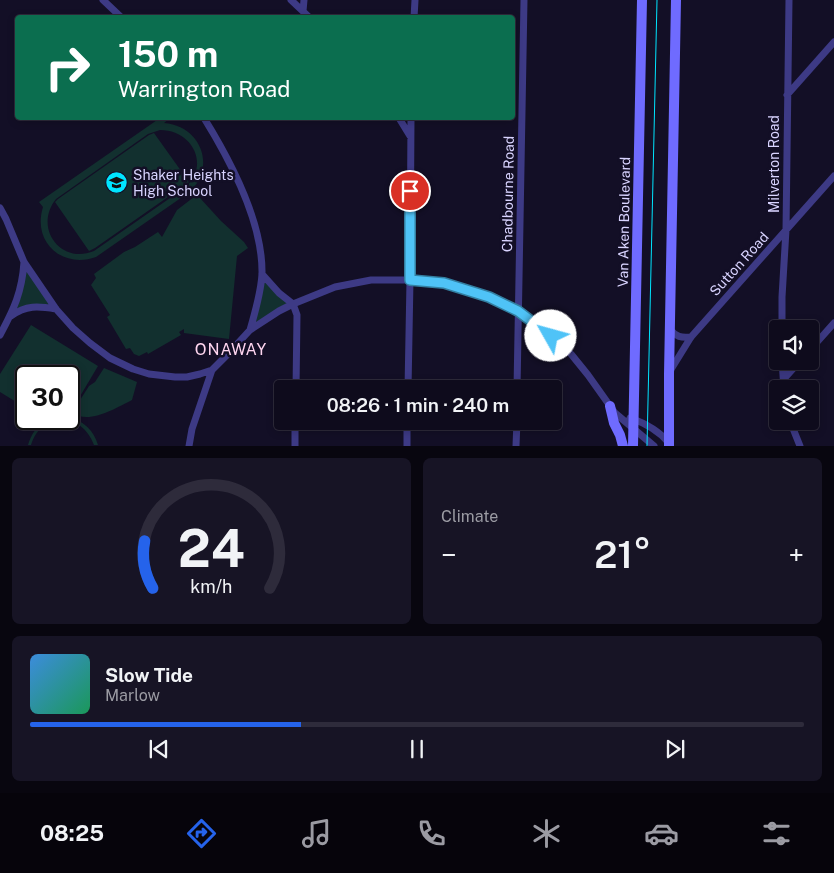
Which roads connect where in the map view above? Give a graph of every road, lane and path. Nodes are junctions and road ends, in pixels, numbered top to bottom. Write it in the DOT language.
graph roads {
  1 [pos="103,0"];
  2 [pos="291,0"];
  3 [pos="304,0"];
  4 [pos="414,0"];
  5 [pos="524,0"];
  6 [pos="642,0"];
  7 [pos="676,0"];
  8 [pos="789,0"];
  9 [pos="303,11"];
  10 [pos="119,15"];
  11 [pos="307,15"];
  12 [pos="414,15"];
  13 [pos="834,42"];
  14 [pos="787,95"];
  15 [pos="205,120"];
  16 [pos="401,120"];
  17 [pos="411,120"];
  18 [pos="410,136"];
  19 [pos="834,176"];
  20 [pos="0,208"];
  21 [pos="786,230"];
  22 [pos="24,262"];
  23 [pos="262,274"];
  24 [pos="410,280"];
  25 [pos="293,304"];
  26 [pos="56,309"];
  27 [pos="518,311"];
  28 [pos="10,316"];
  29 [pos="782,320"];
  30 [pos="834,323"];
  31 [pos="670,329"];
  32 [pos="250,330"];
  33 [pos="0,335"];
  34 [pos="691,337"];
  35 [pos="819,340"];
  36 [pos="212,370"];
  37 [pos="782,370"];
  38 [pos="792,370"];
  39 [pos="669,374"];
  40 [pos="296,380"];
  41 [pos="408,380"];
  42 [pos="517,380"];
  43 [pos="783,380"];
  44 [pos="613,409"];
  45 [pos="634,423"];
  46 [pos="295,430"];
  47 [pos="407,430"];
  48 [pos="516,430"];
  49 [pos="794,430"];
  50 [pos="669,445"];
  51 [pos="189,446"];
  52 [pos="295,446"];
  53 [pos="407,446"];
  54 [pos="516,446"];
  55 [pos="623,446"];
  56 [pos="633,446"];
  57 [pos="654,446"];
  58 [pos="800,446"];
  1 -- 10 [label="street"];
  2 -- 9 [label="street"];
  3 -- 9 [label="street"];
  4 -- 12 [label="street"];
  5 -- 27 [label="street, Chadbourne Road"];
  6 -- 45 [label="main road, Van Aken Boulevard"];
  7 -- 31 [label="main road"];
  8 -- 14 [label="street, Milverton Road"];
  9 -- 11 [label="street"];
  13 -- 14 [label="street"];
  14 -- 21 [label="street, Milverton Road"];
  15 -- 23 [label="street"];
  16 -- 18 [label="street"];
  17 -- 18 [label="street"];
  18 -- 24 [label="street"];
  19 -- 21 [label="street, Sutton Road"];
  20 -- 22 [label="street"];
  21 -- 29 [label="street, Milverton Road"];
  21 -- 34 [label="street, Sutton Road"];
  22 -- 26 [label="street"];
  22 -- 28 [label="street"];
  23 -- 25 [label="street"];
  23 -- 32 [label="street"];
  24 -- 25 [label="street"];
  24 -- 27 [label="street"];
  24 -- 41 [label="street"];
  25 -- 32 [label="street"];
  25 -- 40 [label="street"];
  26 -- 28 [label="street"];
  26 -- 36 [label="street"];
  27 -- 42 [label="street, Chadbourne Road"];
  27 -- 44 [label="street"];
  28 -- 33 [label="street"];
  30 -- 35 [label="street"];
  31 -- 34 [label="street"];
  31 -- 39 [label="main road"];
  32 -- 36 [label="street"];
  34 -- 39 [label="street, Sutton Road"];
  36 -- 51 [label="street"];
  37 -- 43 [label="street"];
  38 -- 43 [label="street"];
  39 -- 50 [label="main road"];
  44 -- 45 [label="street"];
  44 -- 55 [label="main road"];
  45 -- 50 [label="street"];
  45 -- 56 [label="main road, Van Aken Boulevard"];
  45 -- 57 [label="street"];
  46 -- 52 [label="street"];
  47 -- 53 [label="street"];
  48 -- 54 [label="street"];
  49 -- 58 [label="street"];
}
